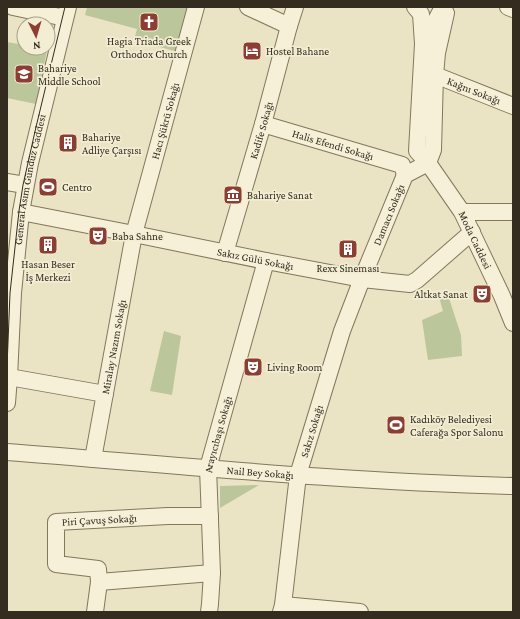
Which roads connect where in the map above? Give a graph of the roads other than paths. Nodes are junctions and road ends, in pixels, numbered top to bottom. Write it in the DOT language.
graph roads {
  1 [pos="13,7"];
  2 [pos="196,7"];
  3 [pos="248,7"];
  4 [pos="295,7"];
  5 [pos="415,7"];
  6 [pos="443,7"];
  7 [pos="447,7"];
  8 [pos="508,7"];
  9 [pos="513,9"];
  10 [pos="66,13"];
  11 [pos="289,26"];
  12 [pos="423,44"];
  13 [pos="435,75"];
  14 [pos="513,106"];
  15 [pos="263,124"];
  16 [pos="417,151"];
  17 [pos="428,163"];
  18 [pos="404,170"];
  19 [pos="7,182"];
  20 [pos="25,186"];
  21 [pos="21,212"];
  22 [pos="462,212"];
  23 [pos="513,212"];
  24 [pos="472,232"];
  25 [pos="134,234"];
  26 [pos="225,253"];
  27 [pos="266,262"];
  28 [pos="362,279"];
  29 [pos="10,293"];
  30 [pos="508,296"];
  31 [pos="513,323"];
  32 [pos="9,377"];
  33 [pos="105,394"];
  34 [pos="7,403"];
  35 [pos="7,452"];
  36 [pos="93,459"];
  37 [pos="208,468"];
  38 [pos="298,475"];
  39 [pos="513,486"];
  40 [pos="210,516"];
  41 [pos="212,573"];
  42 [pos="99,582"];
  43 [pos="282,608"];
  44 [pos="95,612"];
  45 [pos="209,612"];
  46 [pos="360,612"];
  1 -- 10 [label="street"];
  2 -- 25 [label="street, Hacı Şükrü Sokağı"];
  3 -- 11 [label="street"];
  4 -- 11 [label="street, Kadife Sokağı"];
  5 -- 12 [label="street"];
  6 -- 12 [label="street"];
  7 -- 13 [label="street"];
  8 -- 9 [label="street"];
  10 -- 20 [label="street, General Asım Gündüz Caddesi"];
  11 -- 15 [label="street, Kadife Sokağı"];
  12 -- 16 [label="street"];
  13 -- 14 [label="street, Kağnı Sokağı"];
  13 -- 17 [label="street"];
  15 -- 18 [label="street, Halis Efendi Sokağı"];
  15 -- 26 [label="street, Kadife Sokağı"];
  16 -- 17 [label="street, Moda Caddesi"];
  16 -- 18 [label="street"];
  17 -- 18 [label="street, Damacı Sokağı"];
  17 -- 22 [label="street, Moda Caddesi"];
  18 -- 28 [label="street, Damacı Sokağı"];
  19 -- 20 [label="street"];
  20 -- 21 [label="street, General Asım Gündüz Caddesi"];
  21 -- 25 [label="street, Sakız Gülü Sokağı"];
  21 -- 29 [label="street, General Asım Gündüz Caddesi"];
  22 -- 23 [label="street"];
  22 -- 24 [label="street, Moda Caddesi"];
  24 -- 28 [label="street, Sakız Gülü Sokağı"];
  24 -- 30 [label="street, Moda Caddesi"];
  25 -- 26 [label="street, Sakız Gülü Sokağı"];
  25 -- 33 [label="street, Miralay Nazım Sokağı"];
  26 -- 27 [label="street, Sakız Gülü Sokağı"];
  27 -- 28 [label="street, Sakız Gülü Sokağı"];
  27 -- 37 [label="street, Arayıcıbaşı Sokağı"];
  28 -- 38 [label="street, Sakız Sokağı"];
  29 -- 32 [label="street, General Asım Gündüz Caddesi"];
  30 -- 31 [label="street, Moda Caddesi"];
  32 -- 33 [label="street"];
  32 -- 34 [label="street, General Asım Gündüz Caddesi"];
  33 -- 36 [label="street, Miralay Nazım Sokağı"];
  35 -- 36 [label="street, Nail Bey Sokağı"];
  36 -- 37 [label="street, Nail Bey Sokağı"];
  37 -- 38 [label="street, Nail Bey Sokağı"];
  37 -- 40 [label="street, Arayıcıbaşı Sokağı"];
  38 -- 39 [label="street, Nail Bey Sokağı"];
  38 -- 43 [label="street, Sakız Sokağı"];
  40 -- 41 [label="street, Arayıcıbaşı Sokağı"];
  40 -- 42 [label="street, Piri Çavuş Sokağı"];
  41 -- 42 [label="street"];
  41 -- 45 [label="street, Arayıcıbaşı Sokağı"];
  42 -- 44 [label="street"];
  43 -- 46 [label="street"];
}
